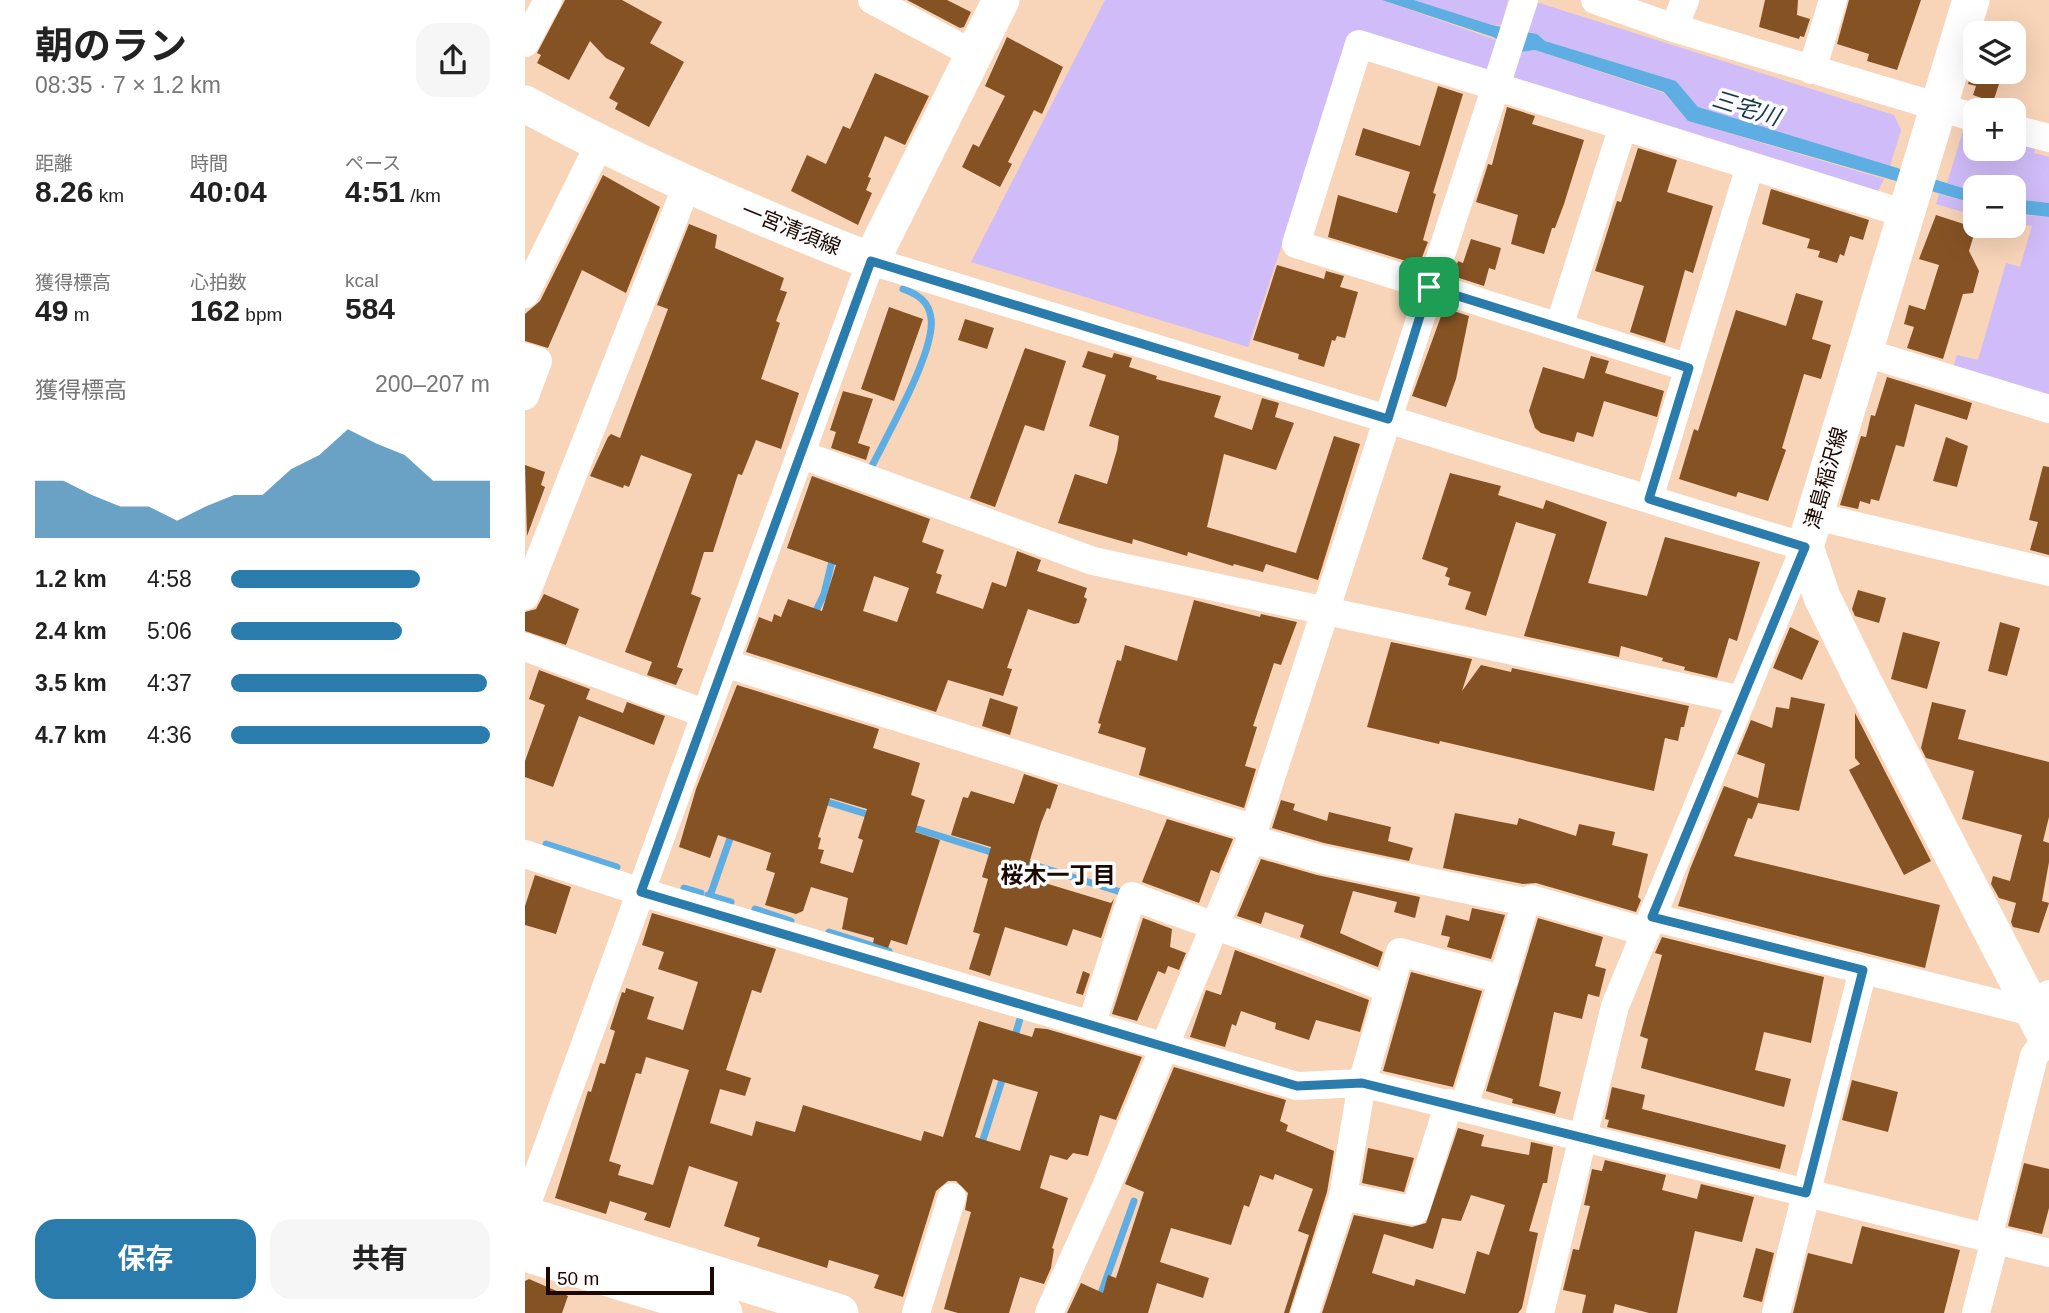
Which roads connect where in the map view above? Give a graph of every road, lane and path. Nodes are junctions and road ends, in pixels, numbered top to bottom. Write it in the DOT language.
graph roads {
  1 [pos="548,0"];
  2 [pos="872,0"];
  3 [pos="1001,0"];
  4 [pos="1595,0"];
  5 [pos="1685,0"];
  6 [pos="1833,0"];
  7 [pos="1971,0"];
  8 [pos="1523,2"];
  9 [pos="1674,28"];
  10 [pos="525,43"];
  11 [pos="973,54"];
  12 [pos="1812,70"];
  13 [pos="1497,78"];
  14 [pos="525,104"];
  15 [pos="1963,119"];
  16 [pos="1935,121"];
  17 [pos="1623,126"];
  18 [pos="2026,132"];
  19 [pos="2049,138"];
  20 [pos="599,145"];
  21 [pos="1750,166"];
  22 [pos="687,185"];
  23 [pos="1909,205"];
  24 [pos="871,261"];
  25 [pos="1429,287"];
  26 [pos="525,294"];
  27 [pos="1559,327"];
  28 [pos="1863,352"];
  29 [pos="525,357"];
  30 [pos="1689,368"];
  31 [pos="525,396"];
  32 [pos="2049,409"];
  33 [pos="1388,419"];
  34 [pos="800,454"];
  35 [pos="1649,499"];
  36 [pos="1810,531"];
  37 [pos="2049,572"];
  38 [pos="525,596"];
  39 [pos="1326,612"];
  40 [pos="525,647"];
  41 [pos="725,663"];
  42 [pos="1742,700"];
  43 [pos="706,714"];
  44 [pos="1253,834"];
  45 [pos="525,854"];
  46 [pos="641,892"];
  47 [pos="1526,902"];
  48 [pos="1649,924"];
  49 [pos="1214,928"];
  50 [pos="1863,970"];
  51 [pos="1504,980"];
  52 [pos="1389,990"];
  53 [pos="2044,1022"];
  54 [pos="1091,1026"];
  55 [pos="1164,1048"];
  56 [pos="1362,1083"];
  57 [pos="1456,1105"];
  58 [pos="1583,1138"];
  59 [pos="1806,1193"];
  60 [pos="1343,1196"];
  61 [pos="952,1198"];
  62 [pos="525,1209"];
  63 [pos="525,1215"];
  64 [pos="1991,1239"];
  65 [pos="525,1253"];
  66 [pos="2049,1253"];
  67 [pos="724,1313"];
  68 [pos="840,1313"];
  69 [pos="916,1313"];
  70 [pos="1049,1313"];
  71 [pos="1305,1313"];
  72 [pos="1540,1313"];
  73 [pos="1776,1313"];
  74 [pos="1976,1313"];
  1 -- 10 [label="street"];
  2 -- 11 [label="street"];
  3 -- 11 [label="main road"];
  4 -- 9 [label="street"];
  5 -- 9 [label="street"];
  6 -- 12 [label="street"];
  7 -- 16 [label="main road, 津島稲沢線"];
  8 -- 13 [label="street"];
  9 -- 12 [label="street"];
  11 -- 24 [label="main road"];
  12 -- 16 [label="street"];
  13 -- 17 [label="street"];
  13 -- 25 [label="street"];
  13 -- 25 [label="street"];
  14 -- 20 [label="main road, 一宮清須線"];
  15 -- 16 [label="street"];
  16 -- 23 [label="main road, 津島稲沢線"];
  17 -- 21 [label="street"];
  17 -- 27 [label="street"];
  18 -- 19 [label="street"];
  20 -- 22 [label="main road, 一宮清須線"];
  20 -- 26 [label="street"];
  21 -- 23 [label="street"];
  21 -- 30 [label="street"];
  22 -- 24 [label="main road, 一宮清須線"];
  22 -- 38 [label="street"];
  23 -- 28 [label="main road, 津島稲沢線"];
  24 -- 33 [label="street"];
  24 -- 34 [label="street"];
  25 -- 27 [label="street"];
  25 -- 33 [label="street"];
  27 -- 30 [label="street"];
  28 -- 32 [label="street"];
  28 -- 36 [label="main road, 津島稲沢線"];
  29 -- 31 [label="street"];
  30 -- 35 [label="street"];
  33 -- 35 [label="street"];
  33 -- 39 [label="street"];
  34 -- 39 [label="street"];
  34 -- 41 [label="street"];
  35 -- 36 [label="street"];
  36 -- 37 [label="street"];
  36 -- 42 [label="street"];
  36 -- 53 [label="main road, 津島稲沢線"];
  39 -- 42 [label="street"];
  39 -- 44 [label="street"];
  40 -- 43 [label="street"];
  41 -- 43 [label="street"];
  41 -- 44 [label="street"];
  42 -- 48 [label="street"];
  43 -- 46 [label="street"];
  44 -- 47 [label="street"];
  44 -- 49 [label="street"];
  45 -- 46 [label="street"];
  46 -- 54 [label="street"];
  46 -- 62 [label="street"];
  47 -- 48 [label="street"];
  47 -- 51 [label="street"];
  48 -- 50 [label="street"];
  48 -- 58 [label="street"];
  49 -- 52 [label="street"];
  49 -- 54 [label="street"];
  49 -- 55 [label="street"];
  50 -- 53 [label="street"];
  50 -- 59 [label="street"];
  51 -- 52 [label="street"];
  51 -- 57 [label="street"];
  52 -- 56 [label="street"];
  53 -- 64 [label="street"];
  54 -- 55 [label="street"];
  55 -- 56 [label="street"];
  55 -- 70 [label="street"];
  56 -- 57 [label="street"];
  56 -- 60 [label="street"];
  57 -- 58 [label="street"];
  57 -- 60 [label="street"];
  58 -- 59 [label="street"];
  58 -- 72 [label="street"];
  59 -- 64 [label="street"];
  59 -- 73 [label="street"];
  60 -- 71 [label="street"];
  61 -- 69 [label="street"];
  63 -- 68 [label="main road"];
  64 -- 66 [label="street"];
  64 -- 74 [label="street"];
  65 -- 67 [label="main road"];
}
